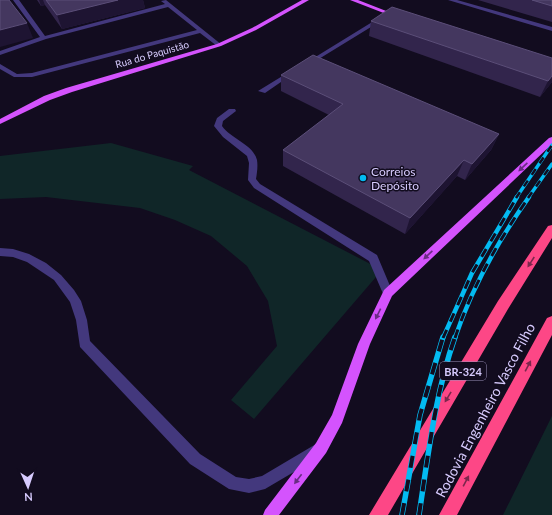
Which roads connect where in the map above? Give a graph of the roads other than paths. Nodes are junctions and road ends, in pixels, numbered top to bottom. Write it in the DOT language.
graph roads {
  1 [pos="16,0"];
  2 [pos="162,0"];
  3 [pos="306,0"];
  4 [pos="352,0"];
  5 [pos="451,0"];
  6 [pos="169,5"];
  7 [pos="388,13"];
  8 [pos="403,19"];
  9 [pos="552,29"];
  10 [pos="200,31"];
  11 [pos="44,38"];
  12 [pos="219,45"];
  13 [pos="0,53"];
  14 [pos="0,66"];
  15 [pos="302,66"];
  16 [pos="295,70"];
  17 [pos="262,91"];
  18 [pos="232,111"];
  19 [pos="0,122"];
  20 [pos="552,140"];
  21 [pos="552,229"];
  22 [pos="0,252"];
  23 [pos="388,293"];
  24 [pos="552,322"];
  25 [pos="321,448"];
  26 [pos="270,515"];
  27 [pos="378,515"];
  28 [pos="448,515"];
  1 -- 11 [label="street"];
  2 -- 6 [label="street"];
  3 -- 12 [label="main road, Rua do Paquistão"];
  4 -- 7 [label="main road"];
  5 -- 9 [label="street"];
  6 -- 10 [label="street"];
  6 -- 11 [label="street"];
  7 -- 8 [label="main road"];
  7 -- 15 [label="street"];
  10 -- 12 [label="street"];
  10 -- 14 [label="street"];
  11 -- 13 [label="street"];
  12 -- 19 [label="main road, Rua do Paquistão"];
  16 -- 17 [label="street"];
  18 -- 23 [label="street"];
  20 -- 23 [label="main road, one-way"];
  21 -- 27 [label="highway, BR-324, one-way"];
  22 -- 25 [label="street"];
  23 -- 25 [label="main road, one-way"];
  28 -- 24 [label="highway, Rodovia Engenheiro Vasco Filho, one-way"];
  25 -- 26 [label="main road, one-way"];
}
